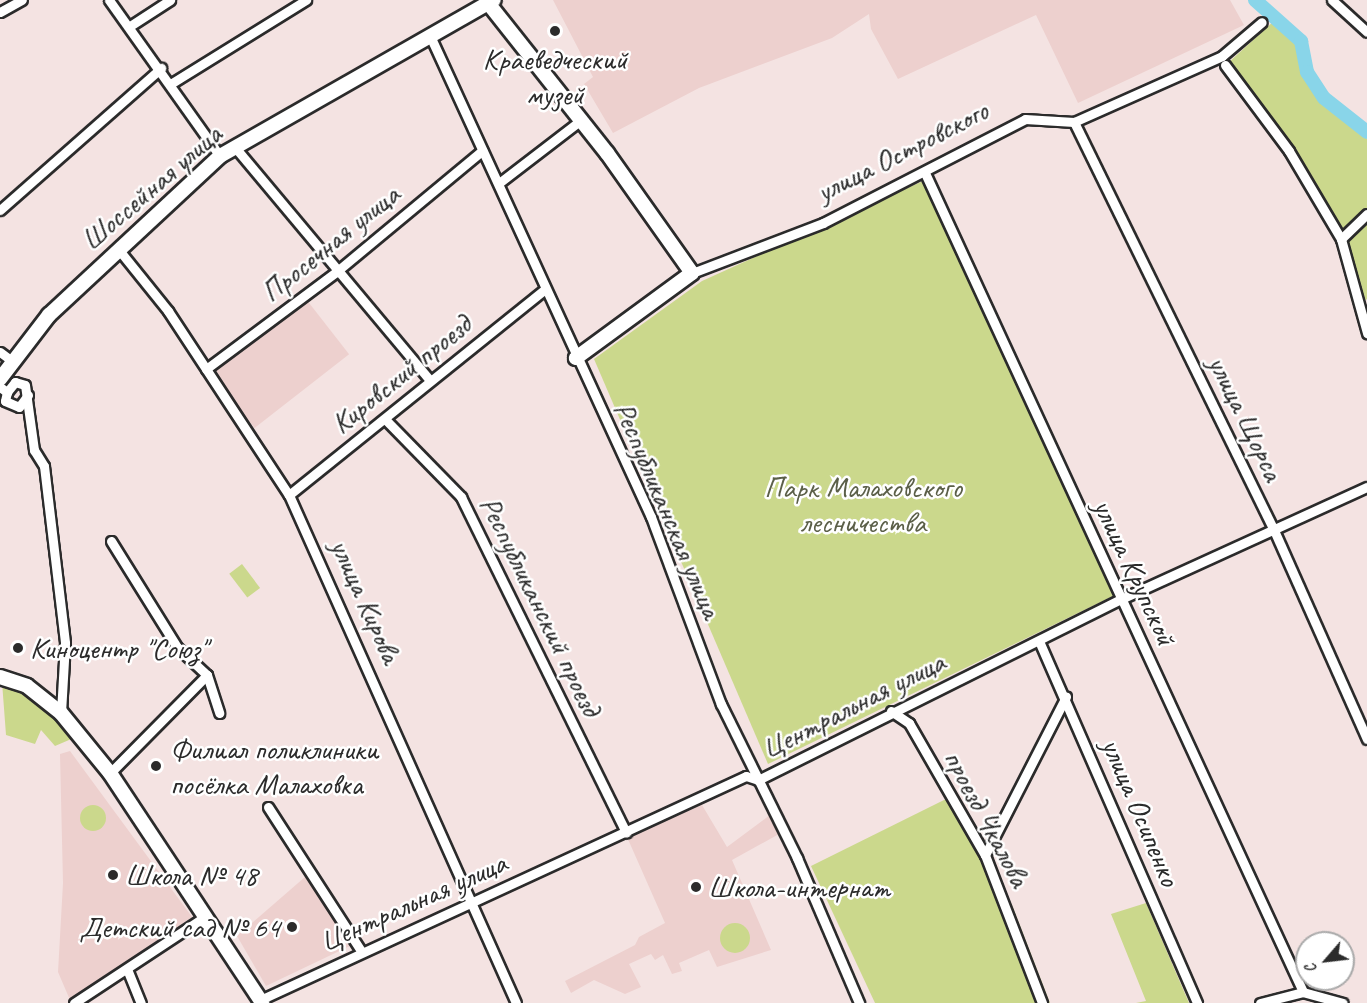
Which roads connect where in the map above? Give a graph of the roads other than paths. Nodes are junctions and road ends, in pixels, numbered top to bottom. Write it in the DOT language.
graph roads {
  1 [pos="21,0"];
  2 [pos="109,0"];
  3 [pos="170,0"];
  4 [pos="306,0"];
  5 [pos="1332,0"];
  6 [pos="489,1"];
  7 [pos="0,12"];
  8 [pos="1262,22"];
  9 [pos="130,26"];
  10 [pos="1367,32"];
  11 [pos="431,38"];
  12 [pos="1225,65"];
  13 [pos="160,68"];
  14 [pos="172,84"];
  15 [pos="581,120"];
  16 [pos="1074,122"];
  17 [pos="234,146"];
  18 [pos="482,151"];
  19 [pos="220,156"];
  20 [pos="925,173"];
  21 [pos="499,183"];
  22 [pos="0,210"];
  23 [pos="1367,214"];
  24 [pos="1341,239"];
  25 [pos="119,250"];
  26 [pos="336,272"];
  27 [pos="692,273"];
  28 [pos="544,291"];
  29 [pos="1365,303"];
  30 [pos="1367,333"];
  31 [pos="0,352"];
  32 [pos="576,358"];
  33 [pos="12,361"];
  34 [pos="206,369"];
  35 [pos="0,379"];
  36 [pos="430,380"];
  37 [pos="3,389"];
  38 [pos="28,395"];
  39 [pos="385,419"];
  40 [pos="1367,487"];
  41 [pos="289,495"];
  42 [pos="1273,528"];
  43 [pos="111,541"];
  44 [pos="1121,599"];
  45 [pos="1039,641"];
  46 [pos="207,675"];
  47 [pos="0,677"];
  48 [pos="1066,697"];
  49 [pos="891,711"];
  50 [pos="61,713"];
  51 [pos="219,713"];
  52 [pos="1367,739"];
  53 [pos="110,773"];
  54 [pos="758,780"];
  55 [pos="268,807"];
  56 [pos="626,833"];
  57 [pos="985,855"];
  58 [pos="475,901"];
  59 [pos="206,916"];
  60 [pos="361,951"];
  61 [pos="127,969"];
  62 [pos="1303,992"];
  63 [pos="261,1001"];
  64 [pos="74,1003"];
  65 [pos="141,1003"];
  66 [pos="516,1003"];
  67 [pos="859,1003"];
  68 [pos="1042,1003"];
  69 [pos="1197,1003"];
  70 [pos="1260,1003"];
  71 [pos="1343,1003"];
  1 -- 7 [label="street"];
  2 -- 9 [label="street"];
  3 -- 9 [label="street"];
  4 -- 14 [label="street"];
  5 -- 10 [label="street"];
  6 -- 11 [label="main road, Шоссейная улица"];
  6 -- 15 [label="main road"];
  8 -- 16 [label="street, улица Островского"];
  9 -- 13 [label="street"];
  11 -- 17 [label="main road, Шоссейная улица"];
  11 -- 18 [label="street, Республиканская улица"];
  12 -- 24 [label="street"];
  13 -- 14 [label="street"];
  13 -- 22 [label="street"];
  14 -- 19 [label="street"];
  15 -- 21 [label="street"];
  15 -- 27 [label="main road"];
  16 -- 20 [label="street, улица Островского"];
  16 -- 42 [label="street, улица Щорса"];
  17 -- 19 [label="main road, Шоссейная улица"];
  17 -- 26 [label="street"];
  18 -- 21 [label="street, Республиканская улица"];
  18 -- 26 [label="street, Просечная улица"];
  19 -- 25 [label="main road, Шоссейная улица"];
  20 -- 27 [label="street, улица Островского"];
  20 -- 44 [label="street, улица Крупской"];
  21 -- 28 [label="street, Республиканская улица"];
  23 -- 24 [label="street"];
  24 -- 29 [label="street"];
  25 -- 33 [label="main road, Шоссейная улица"];
  25 -- 34 [label="street, улица Кирова"];
  26 -- 34 [label="street, Просечная улица"];
  26 -- 36 [label="street"];
  27 -- 32 [label="main road, улица Островского"];
  28 -- 32 [label="street, Республиканская улица"];
  28 -- 36 [label="street, Кировский проезд"];
  29 -- 30 [label="street"];
  31 -- 33 [label="street"];
  32 -- 54 [label="street, Республиканская улица"];
  33 -- 35 [label="main road, Шоссейная улица"];
  34 -- 41 [label="street, улица Кирова"];
  36 -- 39 [label="street, Кировский проезд"];
  37 -- 38 [label="street"];
  37 -- 38 [label="street"];
  38 -- 50 [label="street"];
  39 -- 41 [label="street, Кировский проезд"];
  39 -- 56 [label="street, Республиканский проезд"];
  40 -- 42 [label="street, Центральная улица"];
  41 -- 58 [label="street, улица Кирова"];
  42 -- 44 [label="street, Центральная улица"];
  42 -- 52 [label="street, улица Щорса"];
  43 -- 46 [label="street"];
  44 -- 45 [label="street, Центральная улица"];
  44 -- 62 [label="street, улица Крупской"];
  45 -- 48 [label="street, улица Осипенко"];
  45 -- 49 [label="street, Центральная улица"];
  46 -- 51 [label="street"];
  46 -- 53 [label="street"];
  47 -- 50 [label="main road"];
  48 -- 57 [label="street"];
  48 -- 69 [label="street, улица Осипенко"];
  49 -- 54 [label="street, Центральная улица"];
  49 -- 57 [label="street, проезд Чкалова"];
  50 -- 53 [label="main road"];
  53 -- 59 [label="main road"];
  54 -- 56 [label="street, Центральная улица"];
  54 -- 67 [label="street, Республиканская улица"];
  55 -- 60 [label="street"];
  56 -- 58 [label="street, Центральная улица"];
  57 -- 68 [label="street, проезд Чкалова"];
  58 -- 60 [label="street, Центральная улица"];
  58 -- 66 [label="street, улица Кирова"];
  59 -- 61 [label="street"];
  59 -- 63 [label="main road"];
  60 -- 63 [label="street, Центральная улица"];
  61 -- 64 [label="street"];
  61 -- 65 [label="street"];
  62 -- 70 [label="street"];
  62 -- 71 [label="street"];
}
